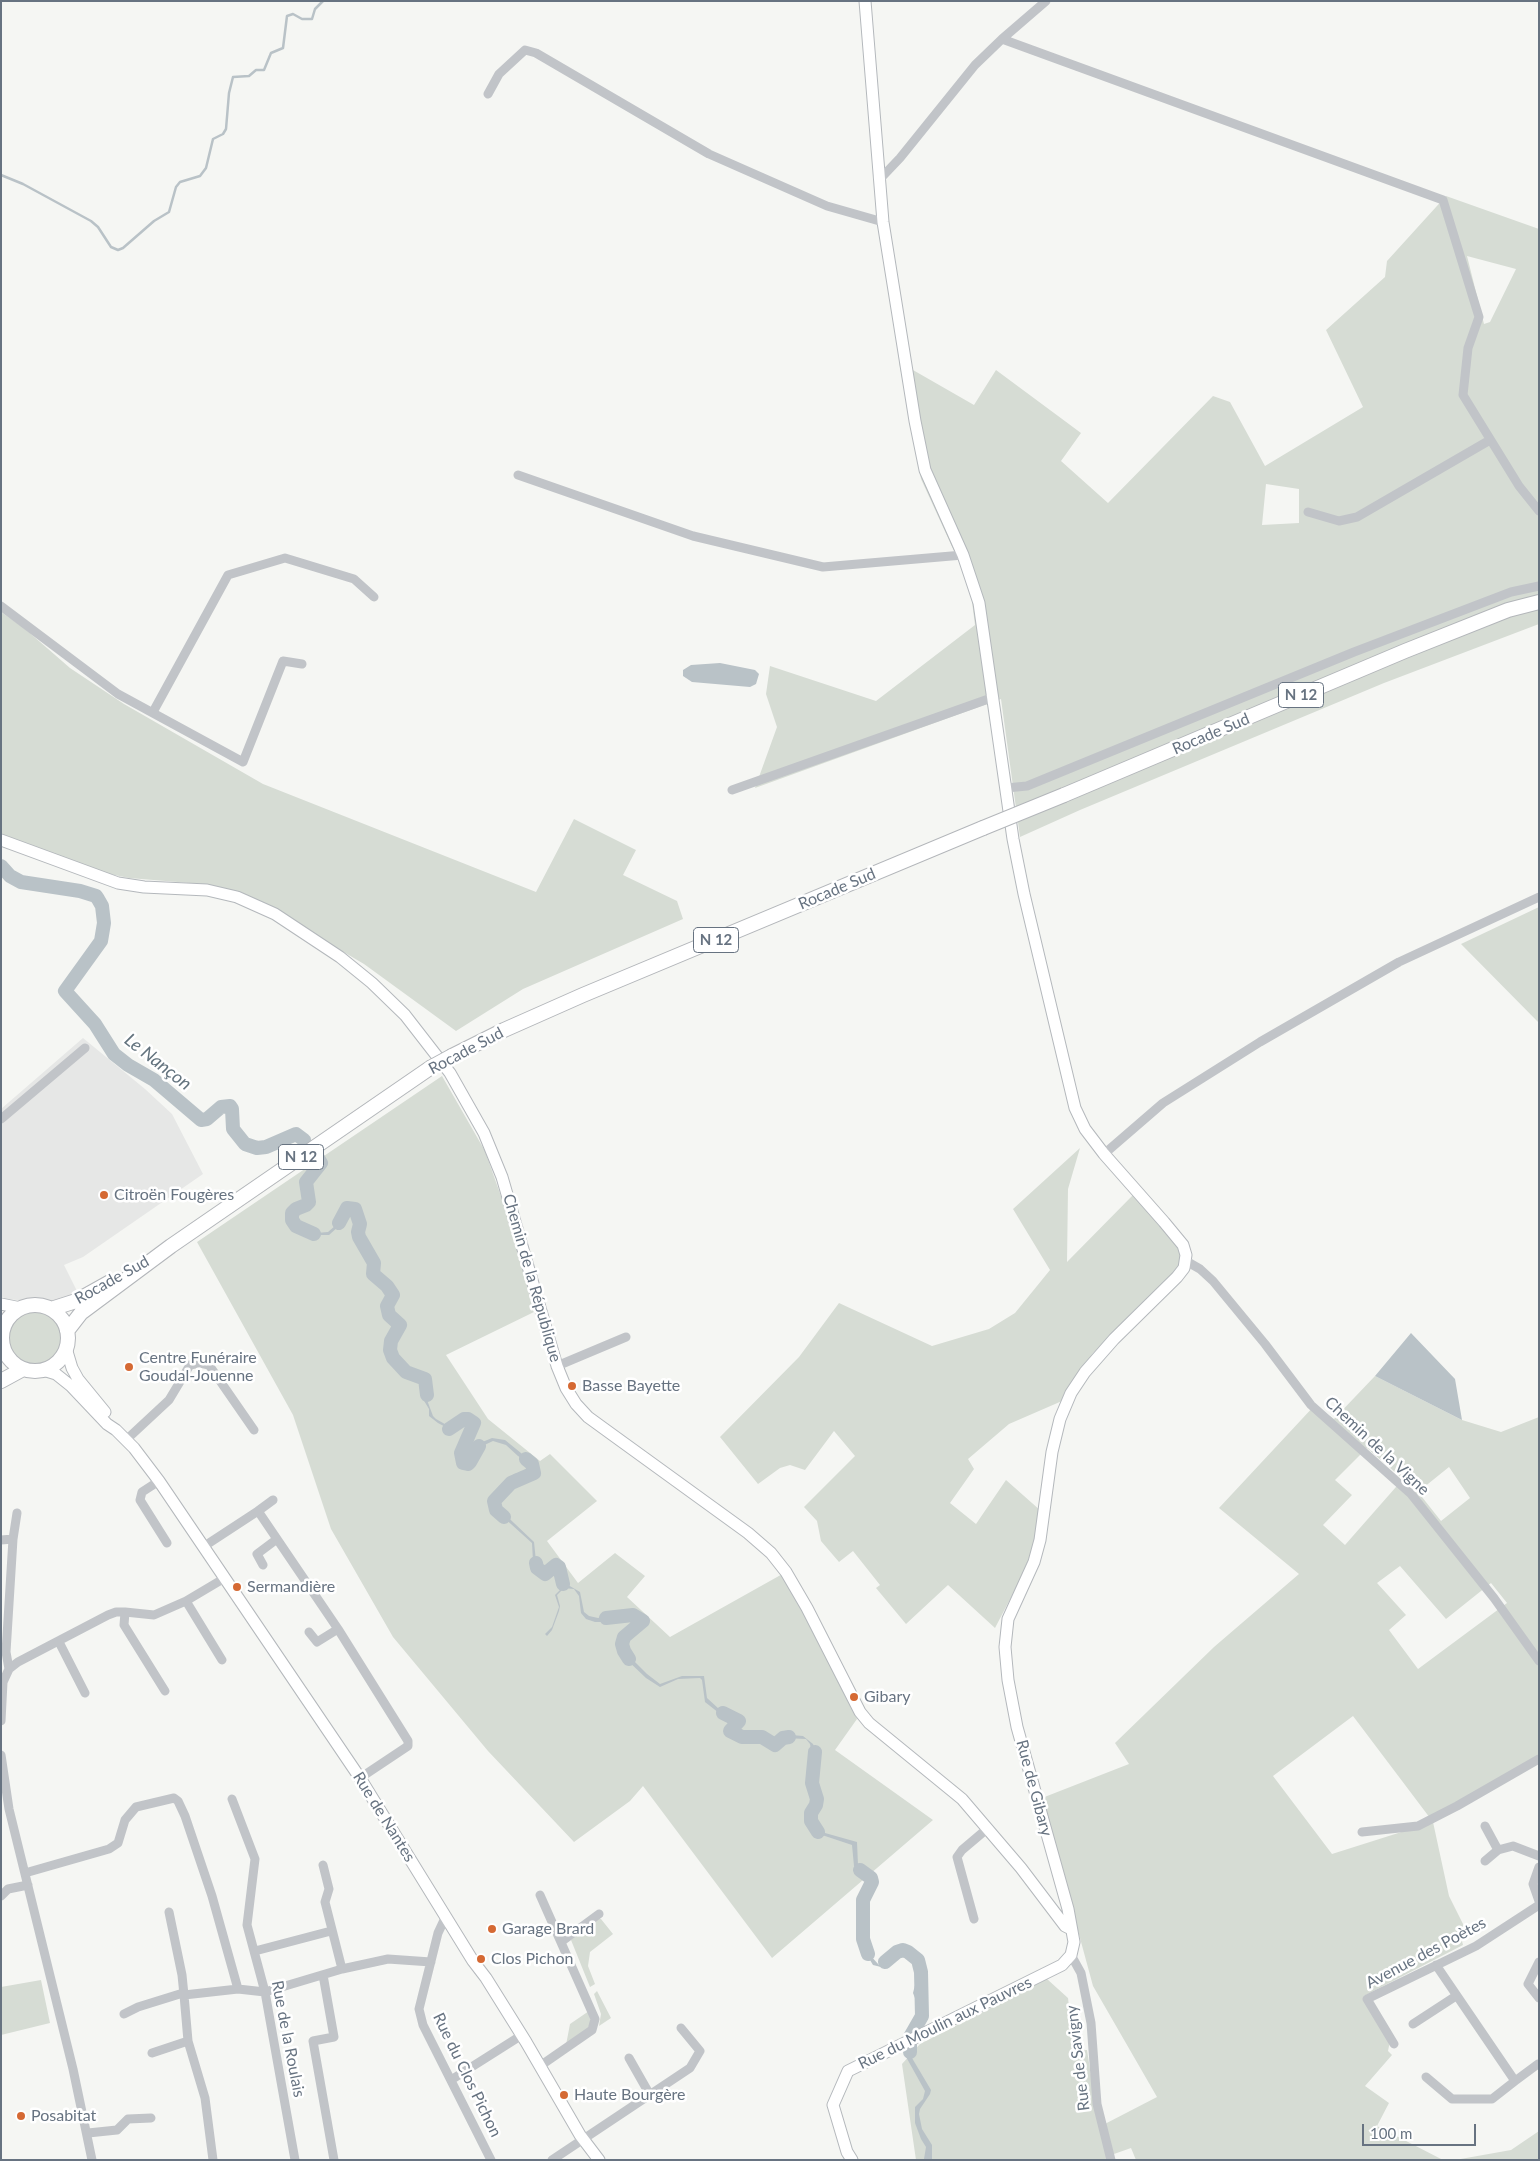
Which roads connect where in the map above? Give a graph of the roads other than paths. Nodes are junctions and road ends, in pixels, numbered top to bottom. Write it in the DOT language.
graph roads {
  1 [pos="865,1"];
  2 [pos="1046,1"];
  3 [pos="1002,39"];
  4 [pos="488,94"];
  5 [pos="878,178"];
  6 [pos="883,222"];
  7 [pos="1490,440"];
  8 [pos="518,475"];
  9 [pos="1539,511"];
  10 [pos="1308,512"];
  11 [pos="963,555"];
  12 [pos="1539,586"];
  13 [pos="374,597"];
  14 [pos="1539,602"];
  15 [pos="1,606"];
  16 [pos="302,664"];
  17 [pos="994,697"];
  18 [pos="154,712"];
  19 [pos="1006,788"];
  20 [pos="732,790"];
  21 [pos="1,840"];
  22 [pos="1539,898"];
  23 [pos="85,1048"];
  24 [pos="1,1119"];
  25 [pos="1104,1154"];
  26 [pos="171,1246"];
  27 [pos="1186,1261"];
  28 [pos="1,1304"];
  29 [pos="21,1308"];
  30 [pos="51,1309"];
  31 [pos="2,1331"];
  32 [pos="67,1331"];
  33 [pos="626,1337"];
  34 [pos="66,1348"];
  35 [pos="2,1351"];
  36 [pos="557,1366"];
  37 [pos="23,1368"];
  38 [pos="44,1370"];
  39 [pos="1,1381"];
  40 [pos="116,1430"];
  41 [pos="254,1430"];
  42 [pos="126,1440"];
  43 [pos="159,1480"];
  44 [pos="274,1500"];
  45 [pos="258,1511"];
  46 [pos="17,1513"];
  47 [pos="13,1538"];
  48 [pos="277,1539"];
  49 [pos="1,1540"];
  50 [pos="167,1543"];
  51 [pos="203,1547"];
  52 [pos="263,1565"];
  53 [pos="224,1579"];
  54 [pos="186,1601"];
  55 [pos="125,1612"];
  56 [pos="338,1629"];
  57 [pos="309,1632"];
  58 [pos="59,1642"];
  59 [pos="222,1660"];
  60 [pos="1539,1661"];
  61 [pos="9,1669"];
  62 [pos="165,1691"];
  63 [pos="85,1693"];
  64 [pos="1,1721"];
  65 [pos="1,1756"];
  66 [pos="1539,1759"];
  67 [pos="360,1778"];
  68 [pos="232,1799"];
  69 [pos="1485,1826"];
  70 [pos="988,1828"];
  71 [pos="1362,1832"];
  72 [pos="1498,1850"];
  73 [pos="1539,1856"];
  74 [pos="1485,1861"];
  75 [pos="323,1865"];
  76 [pos="1539,1867"];
  77 [pos="25,1873"];
  78 [pos="28,1885"];
  79 [pos="540,1895"];
  80 [pos="1,1896"];
  81 [pos="1539,1903"];
  82 [pos="169,1912"];
  83 [pos="599,1914"];
  84 [pos="446,1916"];
  85 [pos="974,1919"];
  86 [pos="1071,1929"];
  87 [pos="331,1931"];
  88 [pos="562,1942"];
  89 [pos="255,1951"];
  90 [pos="1071,1955"];
  91 [pos="431,1962"];
  92 [pos="1539,1962"];
  93 [pos="1436,1965"];
  94 [pos="342,1969"];
  95 [pos="323,1975"];
  96 [pos="238,1989"];
  97 [pos="265,1992"];
  98 [pos="184,1994"];
  99 [pos="1456,1996"];
  100 [pos="1539,1998"];
  101 [pos="124,2014"];
  102 [pos="1413,2024"];
  103 [pos="681,2028"];
  104 [pos="522,2035"];
  105 [pos="188,2041"];
  106 [pos="1394,2044"];
  107 [pos="152,2053"];
  108 [pos="629,2058"];
  109 [pos="1538,2064"];
  110 [pos="540,2066"];
  111 [pos="1426,2077"];
  112 [pos="451,2080"];
  113 [pos="1515,2081"];
  114 [pos="650,2095"];
  115 [pos="151,2118"];
  116 [pos="88,2133"];
  117 [pos="584,2140"];
  118 [pos="92,2160"];
  119 [pos="213,2160"];
  120 [pos="294,2160"];
  121 [pos="334,2160"];
  122 [pos="491,2160"];
  123 [pos="552,2160"];
  124 [pos="599,2160"];
  125 [pos="852,2160"];
  126 [pos="1111,2160"];
  1 -- 5 [label="street"];
  2 -- 3 [label="street"];
  3 -- 5 [label="street"];
  3 -- 7 [label="street"];
  4 -- 6 [label="street"];
  5 -- 6 [label="street"];
  6 -- 11 [label="street"];
  7 -- 9 [label="street"];
  7 -- 10 [label="street"];
  8 -- 11 [label="street"];
  11 -- 17 [label="street"];
  12 -- 19 [label="street"];
  13 -- 18 [label="street"];
  14 -- 26 [label="main road, Rocade Sud / N 12, bridge"];
  15 -- 18 [label="street"];
  16 -- 18 [label="street"];
  17 -- 19 [label="street"];
  17 -- 20 [label="street"];
  19 -- 25 [label="street"];
  21 -- 36 [label="street, Chemin de la République"];
  22 -- 25 [label="street"];
  23 -- 24 [label="street"];
  25 -- 27 [label="street"];
  26 -- 30 [label="main road, Rocade Sud / N 12"];
  26 -- 32 [label="main road, Rocade Sud / N 12"];
  27 -- 60 [label="street, Chemin de la Vigne"];
  27 -- 86 [label="street, Rue de Gibary"];
  28 -- 29 [label="street"];
  29 -- 30 [label="main road"];
  29 -- 31 [label="main road"];
  30 -- 32 [label="main road"];
  31 -- 35 [label="main road"];
  32 -- 34 [label="main road"];
  33 -- 36 [label="street"];
  34 -- 38 [label="main road"];
  34 -- 40 [label="street, Rue de Nantes"];
  35 -- 37 [label="main road"];
  36 -- 70 [label="street, Chemin de la République"];
  37 -- 38 [label="main road"];
  37 -- 39 [label="main road"];
  38 -- 40 [label="street, Rue de Nantes"];
  40 -- 42 [label="street, Rue de Nantes"];
  41 -- 42 [label="street"];
  42 -- 43 [label="street, Rue de Nantes"];
  43 -- 50 [label="street"];
  43 -- 51 [label="street, Rue de Nantes"];
  44 -- 45 [label="street"];
  45 -- 48 [label="street"];
  45 -- 51 [label="street"];
  46 -- 47 [label="street"];
  47 -- 49 [label="street"];
  47 -- 61 [label="street"];
  48 -- 52 [label="street"];
  48 -- 56 [label="street"];
  51 -- 53 [label="street, Rue de Nantes"];
  53 -- 54 [label="street"];
  53 -- 67 [label="street, Rue de Nantes"];
  54 -- 55 [label="street"];
  54 -- 59 [label="street"];
  55 -- 58 [label="street"];
  55 -- 62 [label="street"];
  56 -- 57 [label="street"];
  56 -- 67 [label="street"];
  58 -- 61 [label="street"];
  58 -- 63 [label="street"];
  61 -- 64 [label="street"];
  65 -- 77 [label="street"];
  66 -- 71 [label="street"];
  67 -- 84 [label="street, Rue de Nantes"];
  68 -- 89 [label="street, Rue de la Roulais"];
  69 -- 72 [label="street"];
  70 -- 85 [label="street"];
  70 -- 86 [label="street, Chemin de la République"];
  72 -- 73 [label="street"];
  72 -- 74 [label="street"];
  75 -- 87 [label="street"];
  76 -- 81 [label="street"];
  77 -- 78 [label="street"];
  77 -- 96 [label="street"];
  78 -- 80 [label="street"];
  78 -- 116 [label="street"];
  79 -- 88 [label="street"];
  81 -- 93 [label="street, Avenue des Poètes"];
  82 -- 98 [label="street"];
  83 -- 88 [label="street"];
  84 -- 91 [label="street, Rue du Clos Pichon"];
  84 -- 104 [label="street, Rue de Nantes"];
  86 -- 90 [label="street, Rue de Gibary"];
  87 -- 89 [label="street"];
  87 -- 94 [label="street"];
  88 -- 110 [label="street"];
  89 -- 97 [label="street, Rue de la Roulais"];
  90 -- 125 [label="street, Rue du Moulin aux Pauvres"];
  90 -- 126 [label="street, Rue de Savigny"];
  91 -- 94 [label="street"];
  91 -- 112 [label="street, Rue du Clos Pichon"];
  92 -- 100 [label="street"];
  93 -- 99 [label="street"];
  93 -- 106 [label="street, Avenue des Poètes"];
  94 -- 95 [label="street"];
  95 -- 97 [label="street"];
  95 -- 121 [label="street"];
  96 -- 97 [label="street"];
  96 -- 98 [label="street"];
  97 -- 120 [label="street, Rue de la Roulais"];
  98 -- 101 [label="street"];
  98 -- 105 [label="street"];
  99 -- 102 [label="street"];
  99 -- 113 [label="street"];
  103 -- 114 [label="street"];
  104 -- 110 [label="street, Rue de Nantes"];
  104 -- 112 [label="street"];
  105 -- 107 [label="street"];
  105 -- 119 [label="street"];
  108 -- 114 [label="street"];
  109 -- 113 [label="street"];
  110 -- 117 [label="street, Rue de Nantes"];
  111 -- 113 [label="street"];
  112 -- 122 [label="street, Rue du Clos Pichon"];
  114 -- 117 [label="street"];
  115 -- 116 [label="street"];
  116 -- 118 [label="street"];
  117 -- 123 [label="street"];
  117 -- 124 [label="street, Rue de Nantes"];
}
